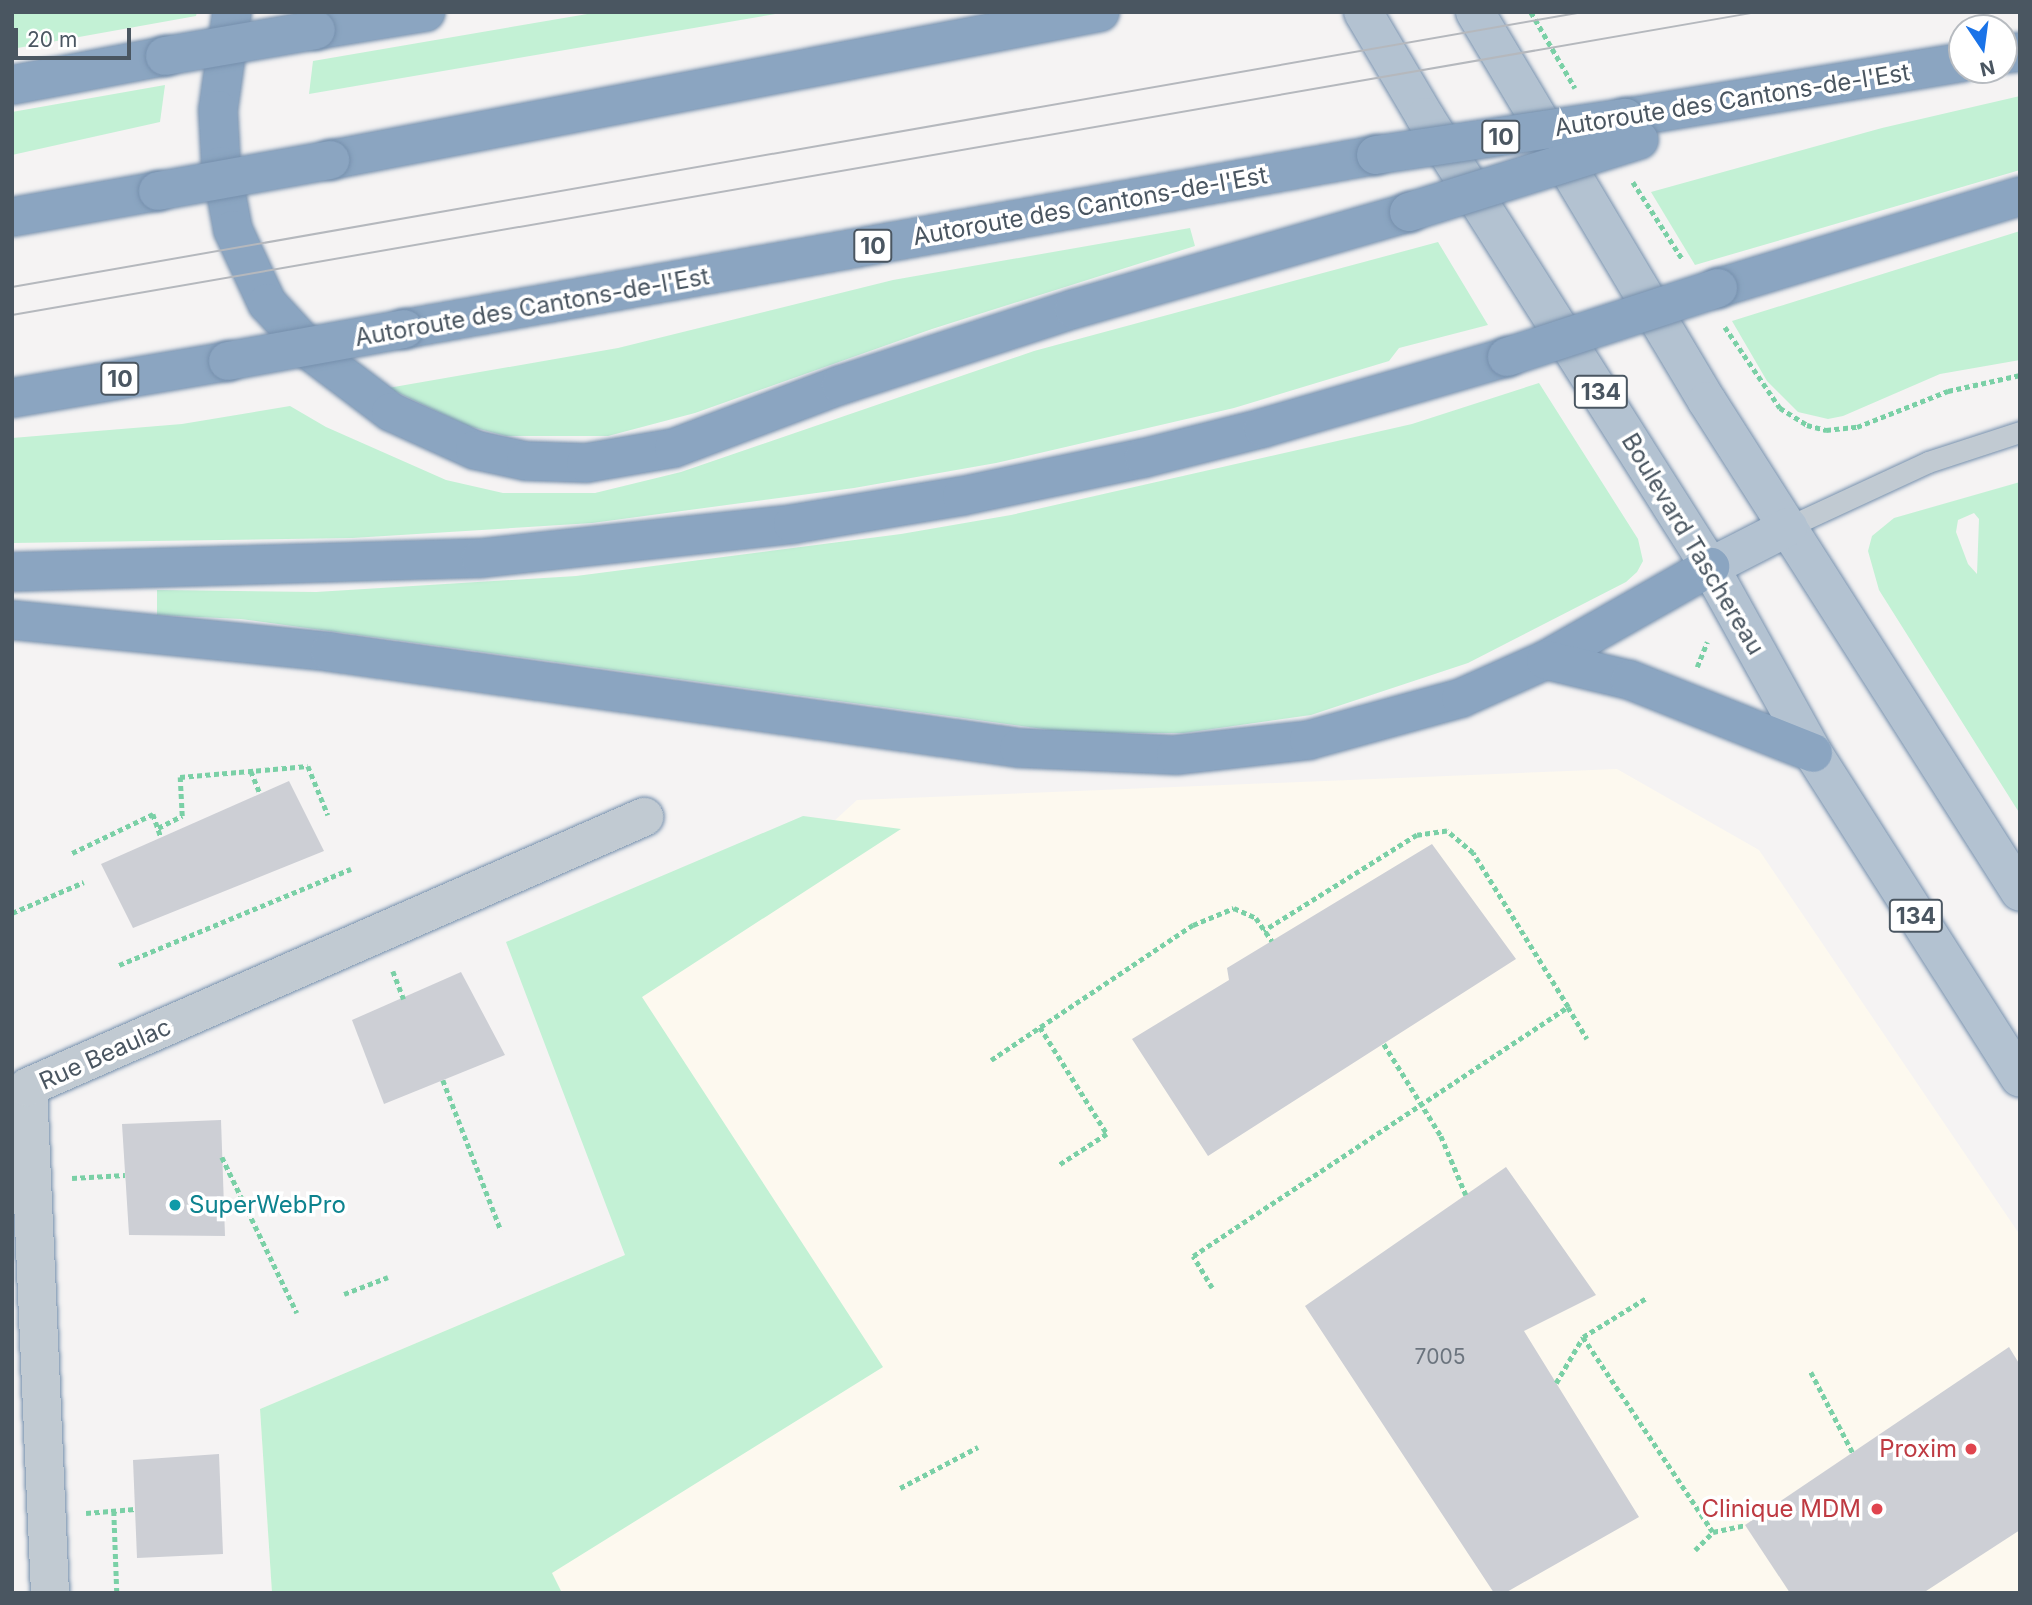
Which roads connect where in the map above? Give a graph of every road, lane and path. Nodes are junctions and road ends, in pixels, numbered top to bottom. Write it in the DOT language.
graph roads {
  1 [pos="232,12"];
  2 [pos="426,12"];
  3 [pos="1100,12"];
  4 [pos="1363,12"];
  5 [pos="1475,12"];
  6 [pos="1531,12"];
  7 [pos="1948,64"];
  8 [pos="12,85"];
  9 [pos="1580,97"];
  10 [pos="1632,129"];
  11 [pos="1631,178"];
  12 [pos="2020,196"];
  13 [pos="12,217"];
  14 [pos="1710,293"];
  15 [pos="2020,376"];
  16 [pos="12,398"];
  17 [pos="2020,432"];
  18 [pos="1788,527"];
  19 [pos="1710,567"];
  20 [pos="12,572"];
  21 [pos="12,620"];
  22 [pos="1709,636"];
  23 [pos="1546,660"];
  24 [pos="1694,674"];
  25 [pos="1813,753"];
  26 [pos="251,771"];
  27 [pos="260,793"];
  28 [pos="328,815"];
  29 [pos="644,817"];
  30 [pos="158,828"];
  31 [pos="161,837"];
  32 [pos="72,853"];
  33 [pos="351,869"];
  34 [pos="84,882"];
  35 [pos="2020,892"];
  36 [pos="12,913"];
  37 [pos="1264,931"];
  38 [pos="1272,941"];
  39 [pos="119,965"];
  40 [pos="1568,1007"];
  41 [pos="1040,1027"];
  42 [pos="1587,1039"];
  43 [pos="1384,1044"];
  44 [pos="991,1059"];
  45 [pos="2020,1078"];
  46 [pos="443,1080"];
  47 [pos="1422,1105"];
  48 [pos="222,1157"];
  49 [pos="1058,1166"];
  50 [pos="125,1175"];
  51 [pos="33,1181"];
  52 [pos="1466,1195"];
  53 [pos="501,1230"];
  54 [pos="388,1277"];
  55 [pos="1212,1288"];
  56 [pos="344,1294"];
  57 [pos="1648,1297"];
  58 [pos="297,1313"];
  59 [pos="1583,1337"];
  60 [pos="1811,1372"];
  61 [pos="1556,1383"];
  62 [pos="978,1447"];
  63 [pos="1853,1452"];
  64 [pos="900,1488"];
  65 [pos="135,1509"];
  66 [pos="114,1511"];
  67 [pos="47,1515"];
  68 [pos="1745,1525"];
  69 [pos="1713,1532"];
  70 [pos="1695,1550"];
  71 [pos="50,1593"];
  72 [pos="117,1593"];
  1 -- 10 [label="highway, bridge"];
  2 -- 8 [label="highway, bridge"];
  3 -- 13 [label="highway, bridge"];
  4 -- 19 [label="main road, Boulevard Taschereau / 134"];
  5 -- 18 [label="main road"];
  6 -- 9 [label="path"];
  7 -- 10 [label="highway, Autoroute des Cantons-de-l'Est / 10"];
  10 -- 16 [label="highway, Autoroute des Cantons-de-l'Est / 10, bridge"];
  11 -- 14 [label="path"];
  12 -- 14 [label="highway"];
  14 -- 15 [label="path"];
  14 -- 20 [label="highway, bridge"];
  17 -- 18 [label="lane"];
  18 -- 19 [label="main road"];
  18 -- 35 [label="main road"];
  19 -- 23 [label="highway"];
  19 -- 25 [label="main road, Boulevard Taschereau / 134"];
  21 -- 23 [label="highway"];
  22 -- 24 [label="path"];
  23 -- 25 [label="highway"];
  25 -- 45 [label="main road, Boulevard Taschereau / 134"];
  26 -- 27 [label="path"];
  26 -- 28 [label="path"];
  26 -- 30 [label="path"];
  29 -- 51 [label="street, Rue Beaulac"];
  30 -- 31 [label="path"];
  30 -- 32 [label="path"];
  33 -- 39 [label="path"];
  34 -- 36 [label="path"];
  37 -- 38 [label="path"];
  37 -- 40 [label="path"];
  37 -- 41 [label="path"];
  40 -- 42 [label="path"];
  40 -- 47 [label="path"];
  41 -- 44 [label="path"];
  41 -- 49 [label="path"];
  43 -- 47 [label="path"];
  46 -- 53 [label="path"];
  47 -- 52 [label="path"];
  47 -- 55 [label="path"];
  48 -- 58 [label="path"];
  50 -- 51 [label="path"];
  51 -- 67 [label="street, Rue Beaulac"];
  54 -- 56 [label="path"];
  57 -- 59 [label="path"];
  59 -- 61 [label="path"];
  59 -- 69 [label="path"];
  60 -- 63 [label="path"];
  62 -- 64 [label="path"];
  65 -- 66 [label="path"];
  66 -- 67 [label="path"];
  66 -- 72 [label="path"];
  67 -- 71 [label="street, Rue Beaulac"];
  68 -- 69 [label="path"];
  69 -- 70 [label="path"];
}
